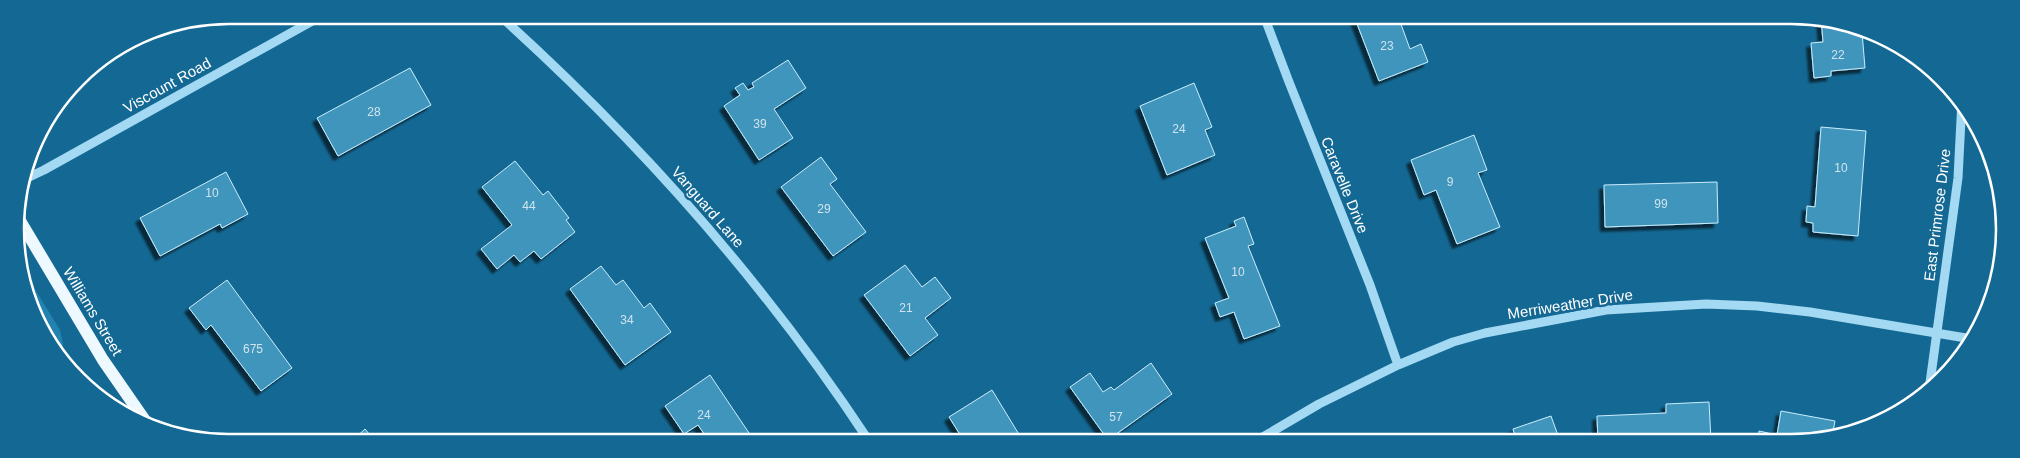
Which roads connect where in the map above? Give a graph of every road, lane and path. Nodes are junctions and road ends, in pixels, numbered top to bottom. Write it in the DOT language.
graph roads {
  1 [pos="307,24"];
  2 [pos="508,24"];
  3 [pos="1267,24"];
  4 [pos="1961,114"];
  5 [pos="31,176"];
  6 [pos="24,227"];
  7 [pos="1936,332"];
  8 [pos="1965,338"];
  9 [pos="1398,365"];
  10 [pos="1930,379"];
  11 [pos="141,414"];
  12 [pos="865,434"];
  13 [pos="1268,434"];
  1 -- 5 [label="street, Viscount Road"];
  2 -- 12 [label="street, Vanguard Lane"];
  3 -- 9 [label="street, Caravelle Drive"];
  4 -- 7 [label="street, East Primrose Drive"];
  6 -- 11 [label="main road, Williams Street"];
  7 -- 8 [label="street, Merriweather Drive"];
  7 -- 9 [label="street, Merriweather Drive"];
  7 -- 10 [label="street, East Primrose Drive"];
  9 -- 13 [label="street, Merriweather Drive"];
}
